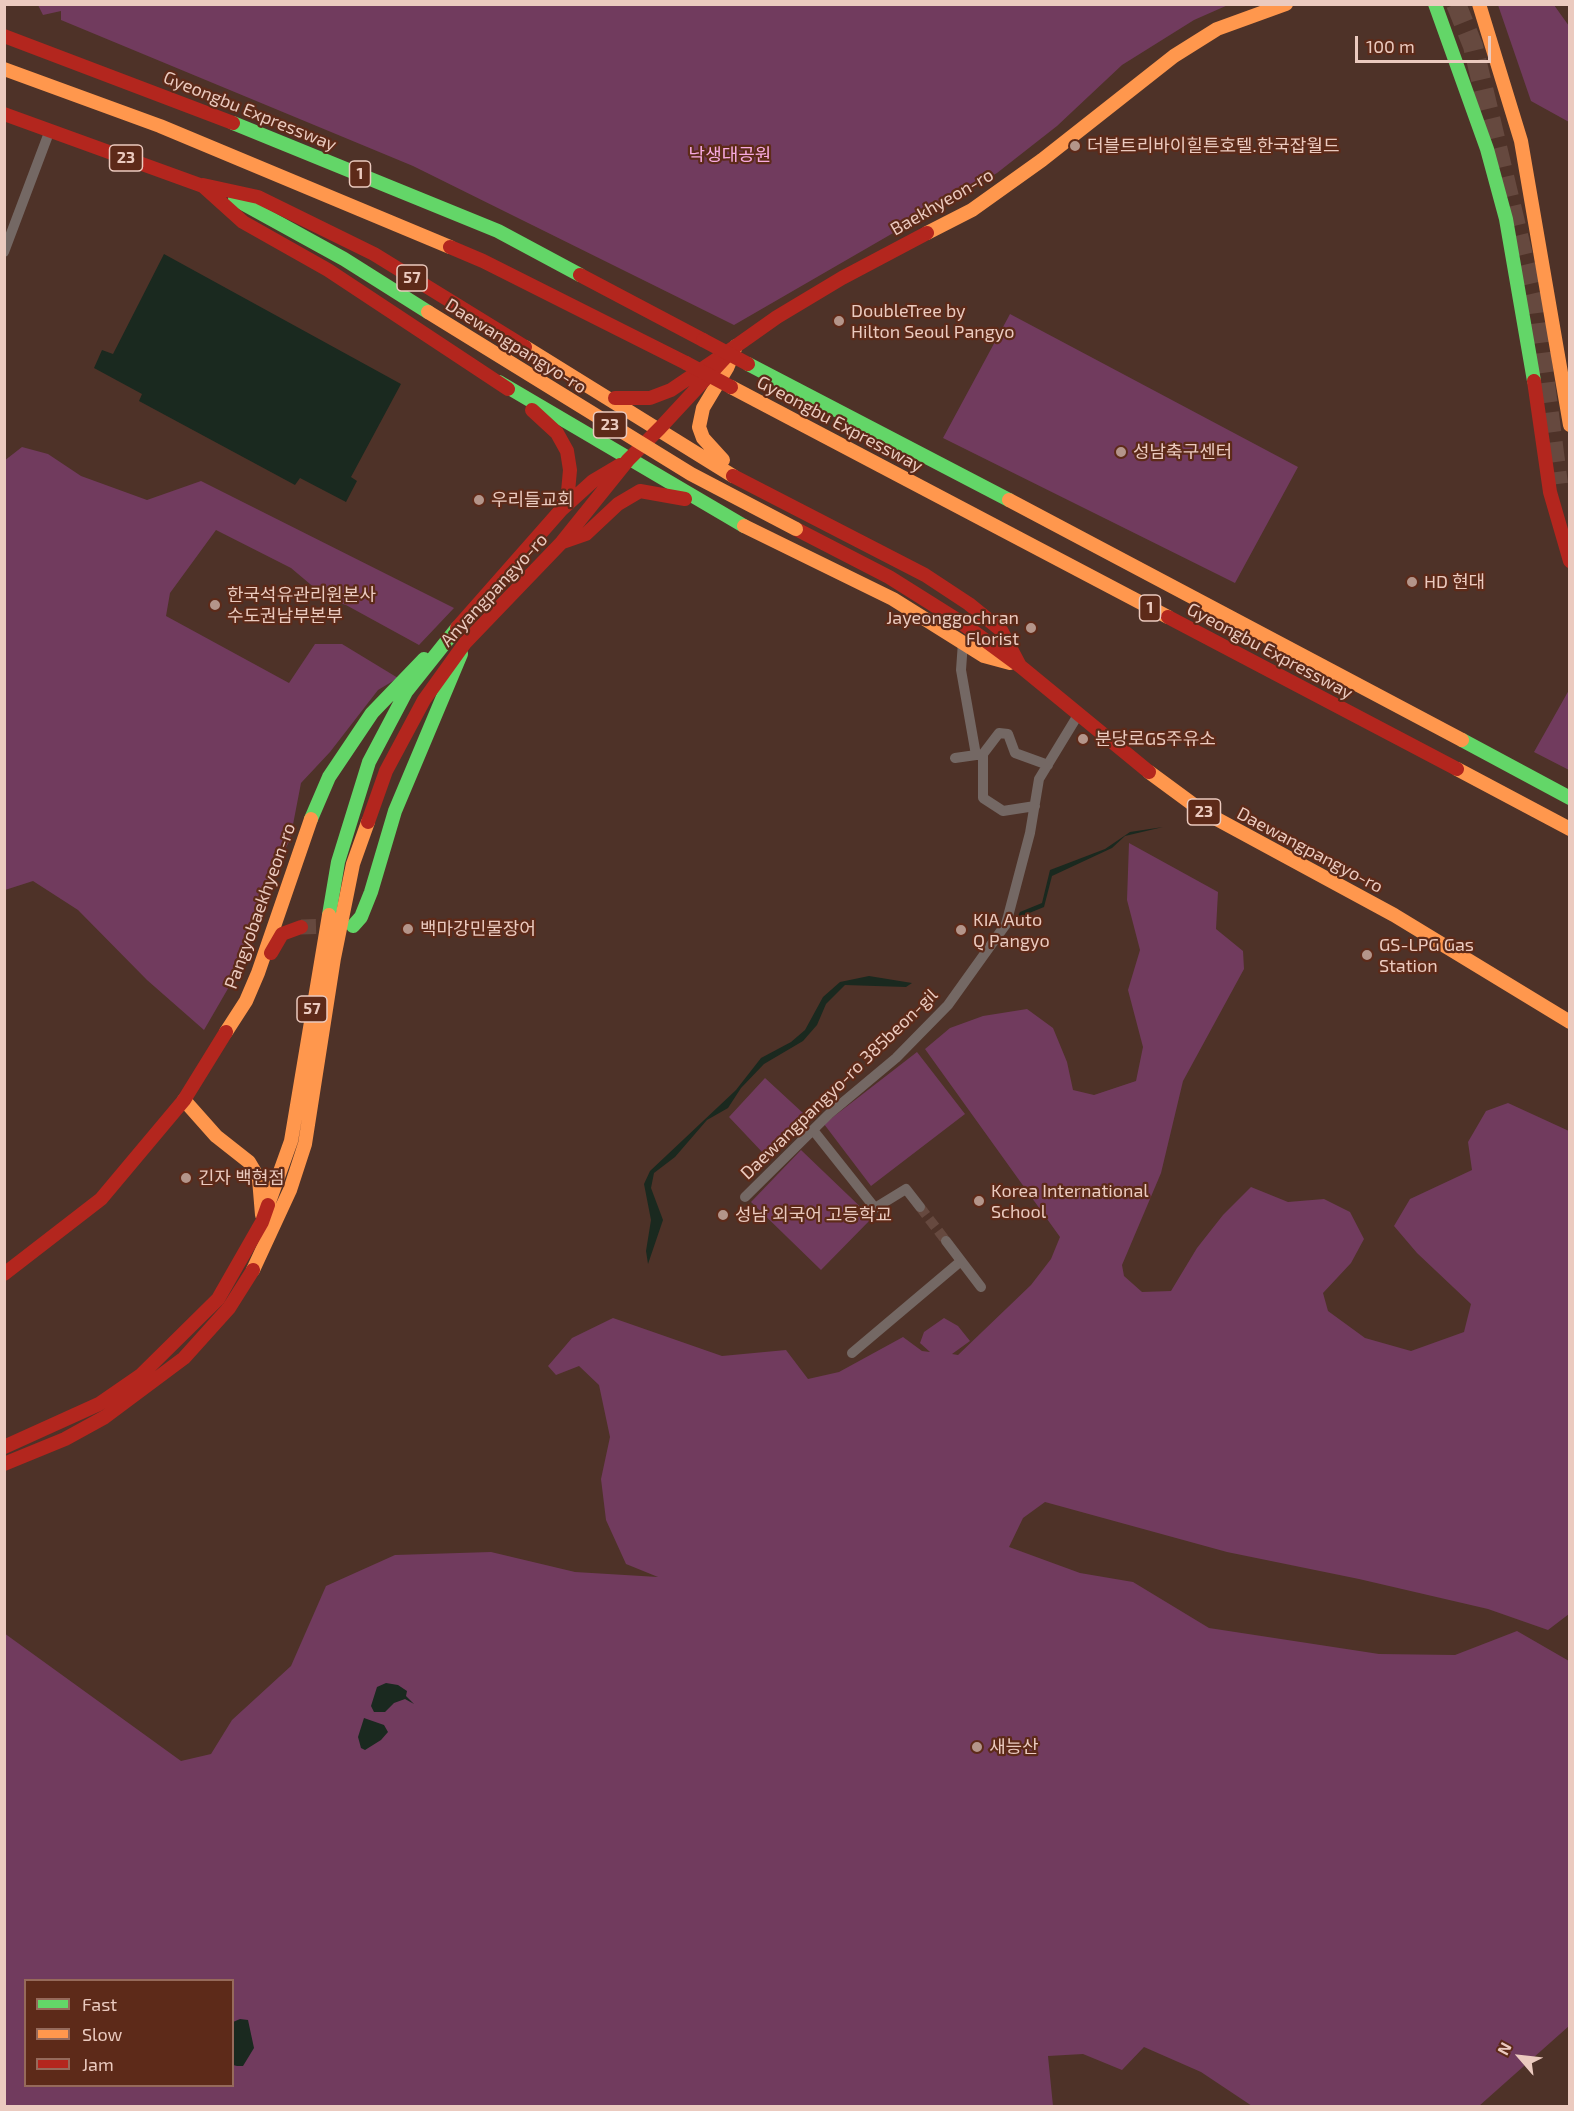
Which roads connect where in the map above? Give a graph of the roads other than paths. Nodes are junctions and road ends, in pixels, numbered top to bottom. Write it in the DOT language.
graph roads {
  1 [pos="1286,4"];
  2 [pos="1435,4"];
  3 [pos="1479,4"];
  4 [pos="4,36"];
  5 [pos="4,69"];
  6 [pos="4,114"];
  7 [pos="50,130"];
  8 [pos="203,185"];
  9 [pos="4,252"];
  10 [pos="736,346"];
  11 [pos="499,382"];
  12 [pos="609,397"];
  13 [pos="1569,425"];
  14 [pos="660,428"];
  15 [pos="628,459"];
  16 [pos="747,484"];
  17 [pos="561,510"];
  18 [pos="730,519"];
  19 [pos="562,542"];
  20 [pos="1569,561"];
  21 [pos="963,642"];
  22 [pos="465,643"];
  23 [pos="443,649"];
  24 [pos="1020,666"];
  25 [pos="1078,715"];
  26 [pos="979,755"];
  27 [pos="955,758"];
  28 [pos="1048,765"];
  29 [pos="1569,798"];
  30 [pos="1035,806"];
  31 [pos="1569,830"];
  32 [pos="280,907"];
  33 [pos="353,926"];
  34 [pos="258,973"];
  35 [pos="1569,1022"];
  36 [pos="184,1100"];
  37 [pos="813,1130"];
  38 [pos="745,1197"];
  39 [pos="920,1207"];
  40 [pos="262,1222"];
  41 [pos="946,1241"];
  42 [pos="961,1261"];
  43 [pos="4,1274"];
  44 [pos="981,1287"];
  45 [pos="852,1353"];
  46 [pos="4,1447"];
  47 [pos="4,1464"];
  1 -- 10 [label="main road, Baekhyeon-ro"];
  2 -- 20 [label="main road"];
  3 -- 13 [label="main road"];
  4 -- 29 [label="main road, Gyeongbu Expressway / 1, bridge"];
  5 -- 31 [label="main road, Gyeongbu Expressway / 1, bridge"];
  6 -- 7 [label="main road, Daewangpangyo-ro / 23"];
  7 -- 8 [label="main road, Daewangpangyo-ro / 23"];
  7 -- 9 [label="street"];
  8 -- 11 [label="main road, 57"];
  8 -- 12 [label="main road, 57"];
  8 -- 24 [label="main road, Daewangpangyo-ro / 23, bridge"];
  10 -- 12 [label="main road"];
  10 -- 14 [label="main road, Baekhyeon-ro"];
  10 -- 16 [label="main road"];
  11 -- 15 [label="main road, Daewangpangyo-ro"];
  11 -- 17 [label="main road, 57"];
  12 -- 14 [label="main road, Daewangpangyo-ro / 57"];
  14 -- 15 [label="main road, Anyangpangyo-ro / 57"];
  14 -- 16 [label="main road, Daewangpangyo-ro"];
  15 -- 17 [label="main road, Anyangpangyo-ro / 57"];
  15 -- 18 [label="main road, Daewangpangyo-ro / 23"];
  15 -- 19 [label="main road, Anyangpangyo-ro / 57"];
  16 -- 24 [label="main road, Daewangpangyo-ro"];
  17 -- 23 [label="main road, Anyangpangyo-ro / 57"];
  18 -- 19 [label="main road"];
  18 -- 21 [label="main road, Daewangpangyo-ro"];
  19 -- 22 [label="main road, Anyangpangyo-ro / 57"];
  21 -- 24 [label="main road, Daewangpangyo-ro"];
  21 -- 26 [label="street"];
  22 -- 33 [label="main road"];
  22 -- 47 [label="main road, Anyangpangyo-ro / 57"];
  23 -- 32 [label="main road, Pangyobaekhyeon-ro"];
  23 -- 40 [label="main road, Anyangpangyo-ro / 57"];
  24 -- 25 [label="main road, Daewangpangyo-ro / 23"];
  25 -- 28 [label="street, Daewangpangyo-ro 385beon-gil"];
  25 -- 35 [label="main road, Daewangpangyo-ro / 23"];
  26 -- 27 [label="street"];
  26 -- 28 [label="street"];
  26 -- 30 [label="street"];
  28 -- 30 [label="street, Daewangpangyo-ro 385beon-gil"];
  30 -- 37 [label="street, Daewangpangyo-ro 385beon-gil"];
  32 -- 34 [label="main road, Pangyobaekhyeon-ro"];
  32 -- 34 [label="main road"];
  34 -- 36 [label="main road, Pangyobaekhyeon-ro"];
  36 -- 40 [label="main road"];
  36 -- 43 [label="main road, Pangyobaekhyeon-ro"];
  37 -- 38 [label="street, Daewangpangyo-ro 385beon-gil"];
  37 -- 39 [label="street"];
  40 -- 46 [label="main road, Anyangpangyo-ro / 57"];
  41 -- 42 [label="street"];
  42 -- 44 [label="street"];
  42 -- 45 [label="street"];
}
